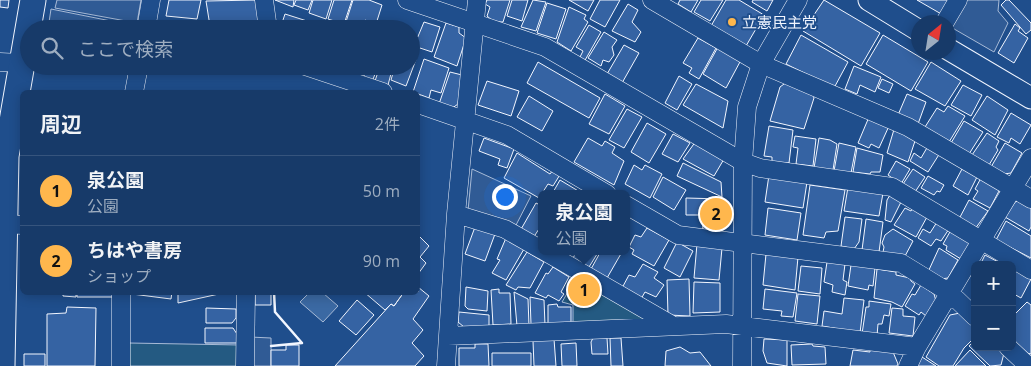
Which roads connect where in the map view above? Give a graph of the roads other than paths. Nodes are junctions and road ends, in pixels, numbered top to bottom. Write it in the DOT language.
graph roads {
  1 [pos="33,0"];
  2 [pos="151,0"];
  3 [pos="264,0"];
  4 [pos="407,0"];
  5 [pos="478,0"];
  6 [pos="652,0"];
  7 [pos="798,0"];
  8 [pos="868,0"];
  9 [pos="958,0"];
  10 [pos="948,15"];
  11 [pos="26,20"];
  12 [pos="148,20"];
  13 [pos="267,20"];
  14 [pos="475,23"];
  15 [pos="911,26"];
  16 [pos="20,37"];
  17 [pos="956,53"];
  18 [pos="11,62"];
  19 [pos="762,64"];
  20 [pos="137,75"];
  21 [pos="332,75"];
  22 [pos="134,90"];
  23 [pos="377,90"];
  24 [pos="1031,98"];
  25 [pos="420,105"];
  26 [pos="466,120"];
  27 [pos="1031,158"];
  28 [pos="743,162"];
  29 [pos="1012,188"];
  30 [pos="600,190"];
  31 [pos="1031,199"];
  32 [pos="630,207"];
  33 [pos="456,214"];
  34 [pos="13,225"];
  35 [pos="982,241"];
  36 [pos="743,243"];
  37 [pos="538,248"];
  38 [pos="550,255"];
  39 [pos="1031,270"];
  40 [pos="950,293"];
  41 [pos="121,295"];
  42 [pos="246,295"];
  43 [pos="971,313"];
  44 [pos="672,325"];
  45 [pos="743,325"];
  46 [pos="448,336"];
  47 [pos="917,347"];
  48 [pos="1012,351"];
  49 [pos="1024,363"];
  50 [pos="2,366"];
  51 [pos="122,366"];
  52 [pos="244,366"];
  53 [pos="446,366"];
  54 [pos="742,366"];
  55 [pos="908,366"];
  1 -- 11 [label="highway"];
  2 -- 12 [label="street"];
  3 -- 13 [label="street"];
  4 -- 14 [label="street"];
  5 -- 14 [label="street"];
  6 -- 19 [label="street"];
  7 -- 19 [label="street"];
  8 -- 15 [label="main road"];
  9 -- 10 [label="street"];
  14 -- 26 [label="street"];
  14 -- 28 [label="street"];
  16 -- 18 [label="highway"];
  17 -- 24 [label="main road"];
  18 -- 34 [label="highway"];
  19 -- 28 [label="street"];
  19 -- 29 [label="street"];
  20 -- 22 [label="street"];
  21 -- 23 [label="street"];
  25 -- 26 [label="street"];
  26 -- 30 [label="street"];
  26 -- 33 [label="street"];
  27 -- 29 [label="street"];
  28 -- 35 [label="street"];
  28 -- 36 [label="street"];
  29 -- 31 [label="street"];
  29 -- 35 [label="street"];
  32 -- 36 [label="street"];
  33 -- 37 [label="street"];
  33 -- 46 [label="street"];
  34 -- 50 [label="highway"];
  35 -- 39 [label="street"];
  35 -- 40 [label="street"];
  36 -- 40 [label="street"];
  36 -- 45 [label="street"];
  38 -- 44 [label="street"];
  40 -- 43 [label="street"];
  40 -- 47 [label="street"];
  41 -- 51 [label="street"];
  42 -- 52 [label="street"];
  44 -- 45 [label="street"];
  44 -- 46 [label="street"];
  45 -- 47 [label="street"];
  45 -- 54 [label="street"];
  46 -- 53 [label="street"];
  47 -- 55 [label="street"];
  48 -- 49 [label="street"];
}
